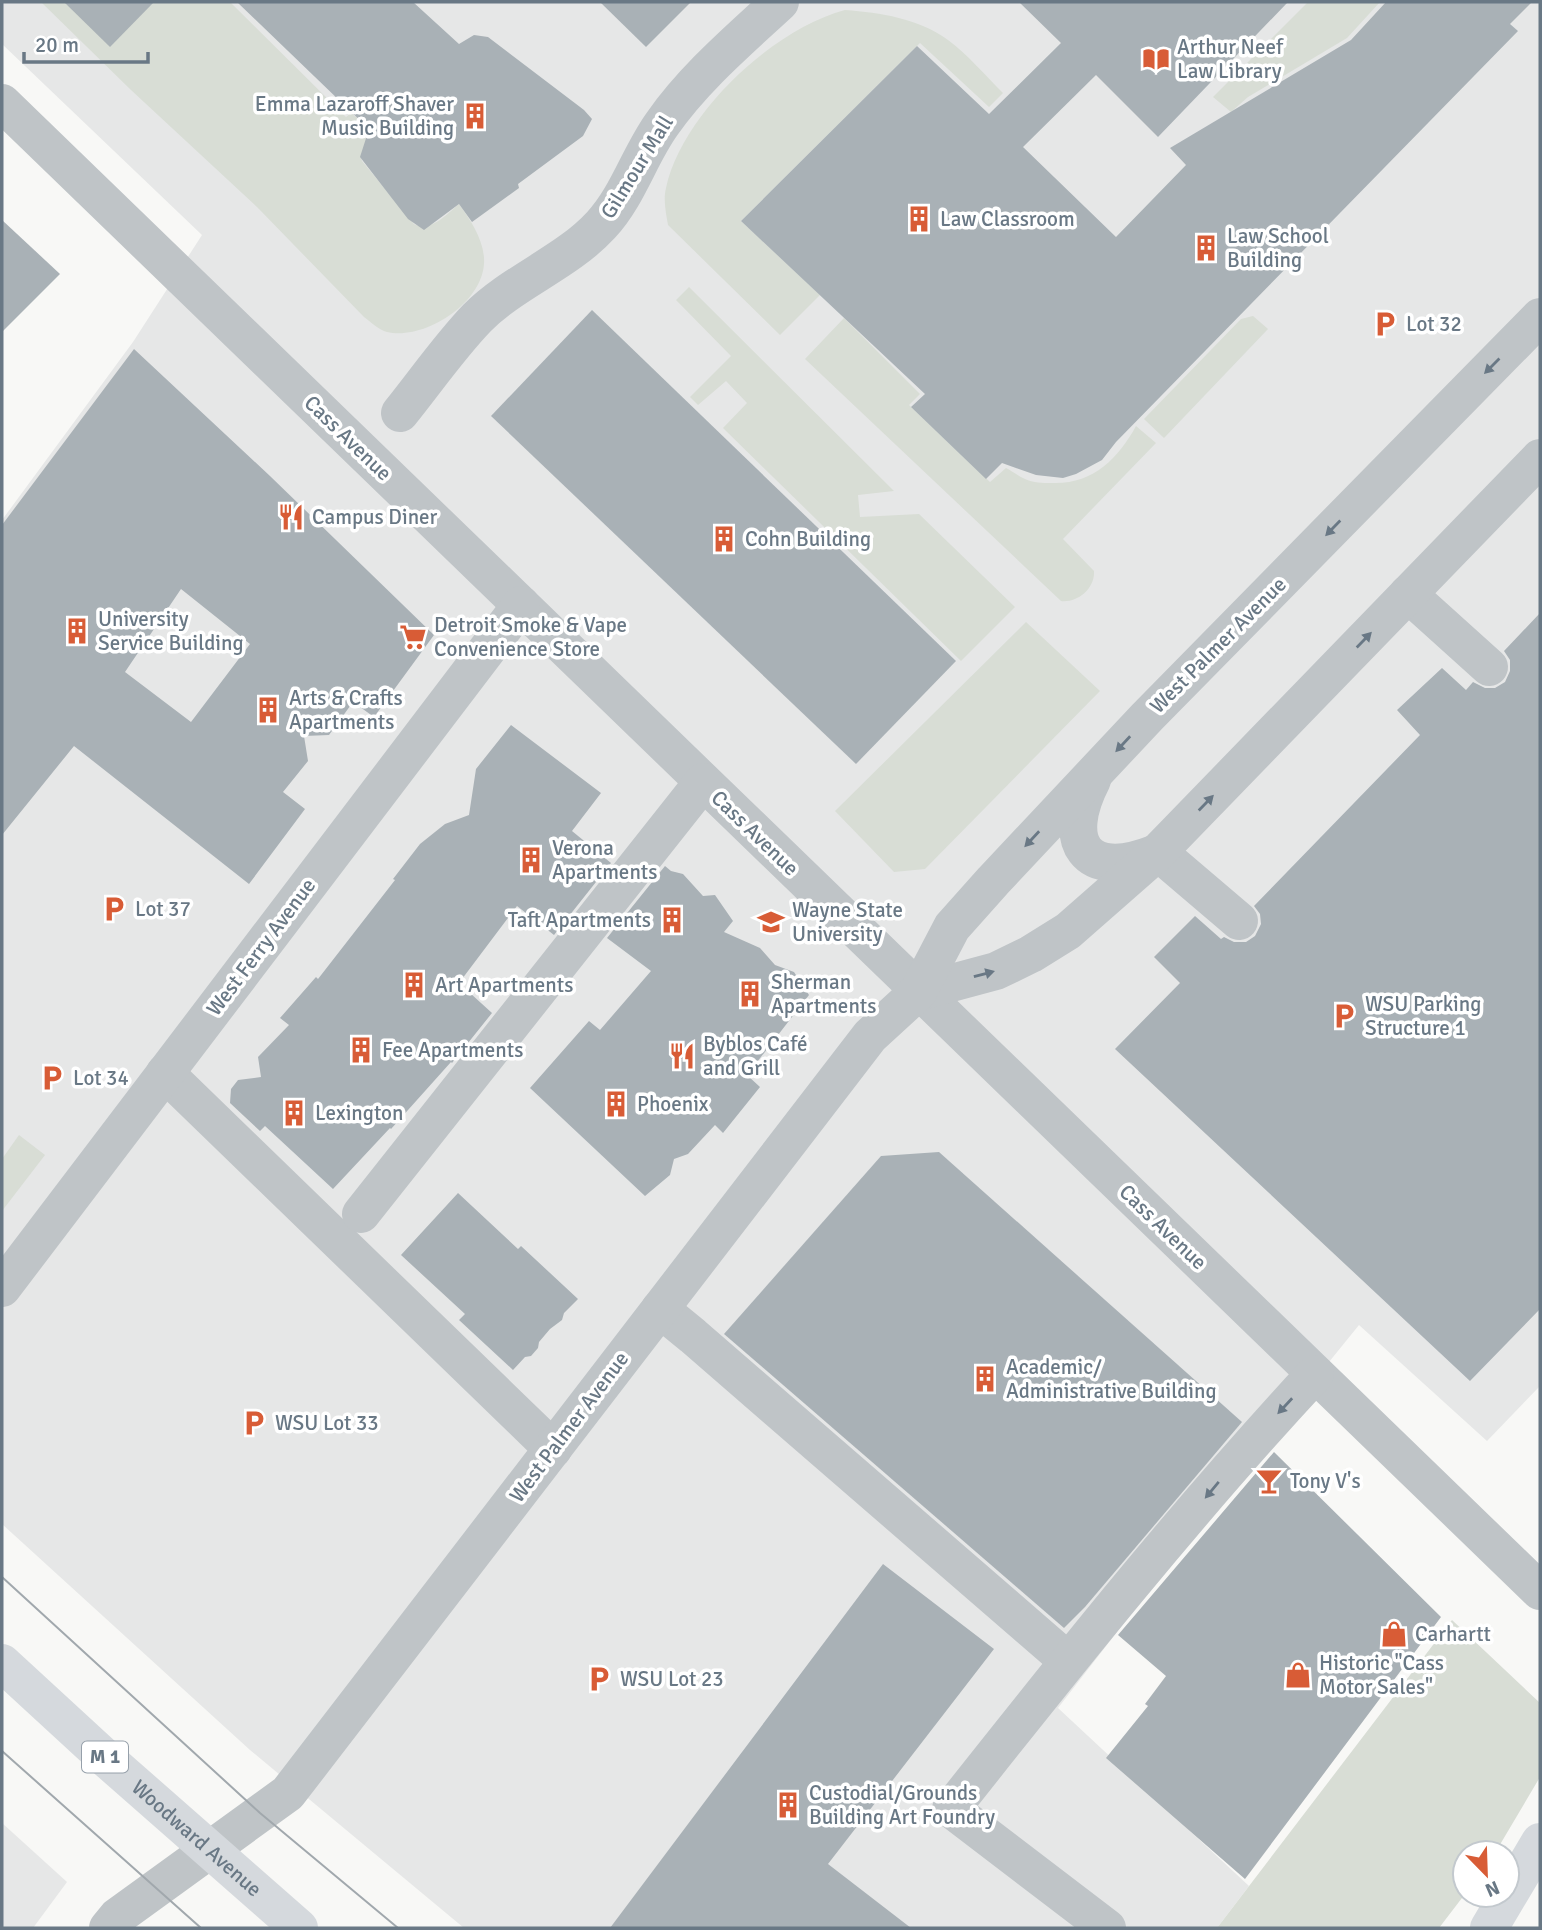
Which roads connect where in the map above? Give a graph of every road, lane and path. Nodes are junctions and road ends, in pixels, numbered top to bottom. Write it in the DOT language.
graph roads {
  1 [pos="780,2"];
  2 [pos="2,103"];
  3 [pos="1540,317"];
  4 [pos="400,413"];
  5 [pos="1540,458"];
  6 [pos="1408,594"];
  7 [pos="521,605"];
  8 [pos="1489,667"];
  9 [pos="1096,772"];
  10 [pos="703,782"];
  11 [pos="1158,852"];
  12 [pos="1238,921"];
  13 [pos="918,992"];
  14 [pos="165,1073"];
  15 [pos="361,1214"];
  16 [pos="2,1288"];
  17 [pos="660,1309"];
  18 [pos="1315,1374"];
  19 [pos="553,1449"];
  20 [pos="1540,1591"];
  21 [pos="1068,1661"];
  22 [pos="2,1663"];
  23 [pos="1540,1828"];
  24 [pos="1540,1842"];
  25 [pos="1521,1849"];
  26 [pos="209,1850"];
  27 [pos="1474,1909"];
  28 [pos="107,1928"];
  29 [pos="299,1928"];
  30 [pos="1107,1928"];
  31 [pos="1460,1928"];
  32 [pos="1489,1928"];
  1 -- 4 [label="street, Gilmour Mall"];
  2 -- 7 [label="street, Cass Avenue"];
  3 -- 9 [label="street, West Palmer Avenue, one-way"];
  5 -- 6 [label="street, West Palmer Avenue"];
  6 -- 8 [label="street"];
  11 -- 6 [label="street, West Palmer Avenue, one-way"];
  7 -- 10 [label="street, Cass Avenue"];
  7 -- 14 [label="street, West Ferry Avenue"];
  9 -- 11 [label="street"];
  9 -- 13 [label="street, West Palmer Avenue, one-way"];
  10 -- 13 [label="street, Cass Avenue"];
  10 -- 15 [label="street"];
  11 -- 12 [label="street"];
  13 -- 11 [label="street, West Palmer Avenue, one-way"];
  13 -- 17 [label="street, West Palmer Avenue"];
  13 -- 18 [label="street, Cass Avenue"];
  14 -- 16 [label="street, West Ferry Avenue"];
  14 -- 19 [label="street"];
  17 -- 19 [label="street, West Palmer Avenue"];
  17 -- 21 [label="street"];
  18 -- 20 [label="street, Cass Avenue"];
  18 -- 21 [label="street, one-way"];
  19 -- 26 [label="street, West Palmer Avenue"];
  21 -- 30 [label="street"];
  22 -- 26 [label="main road, Woodward Avenue / M 1"];
  23 -- 25 [label="main road"];
  24 -- 32 [label="main road"];
  26 -- 28 [label="street, West Palmer Avenue"];
  26 -- 29 [label="main road, Woodward Avenue / M 1"];
  27 -- 31 [label="main road"];
}
